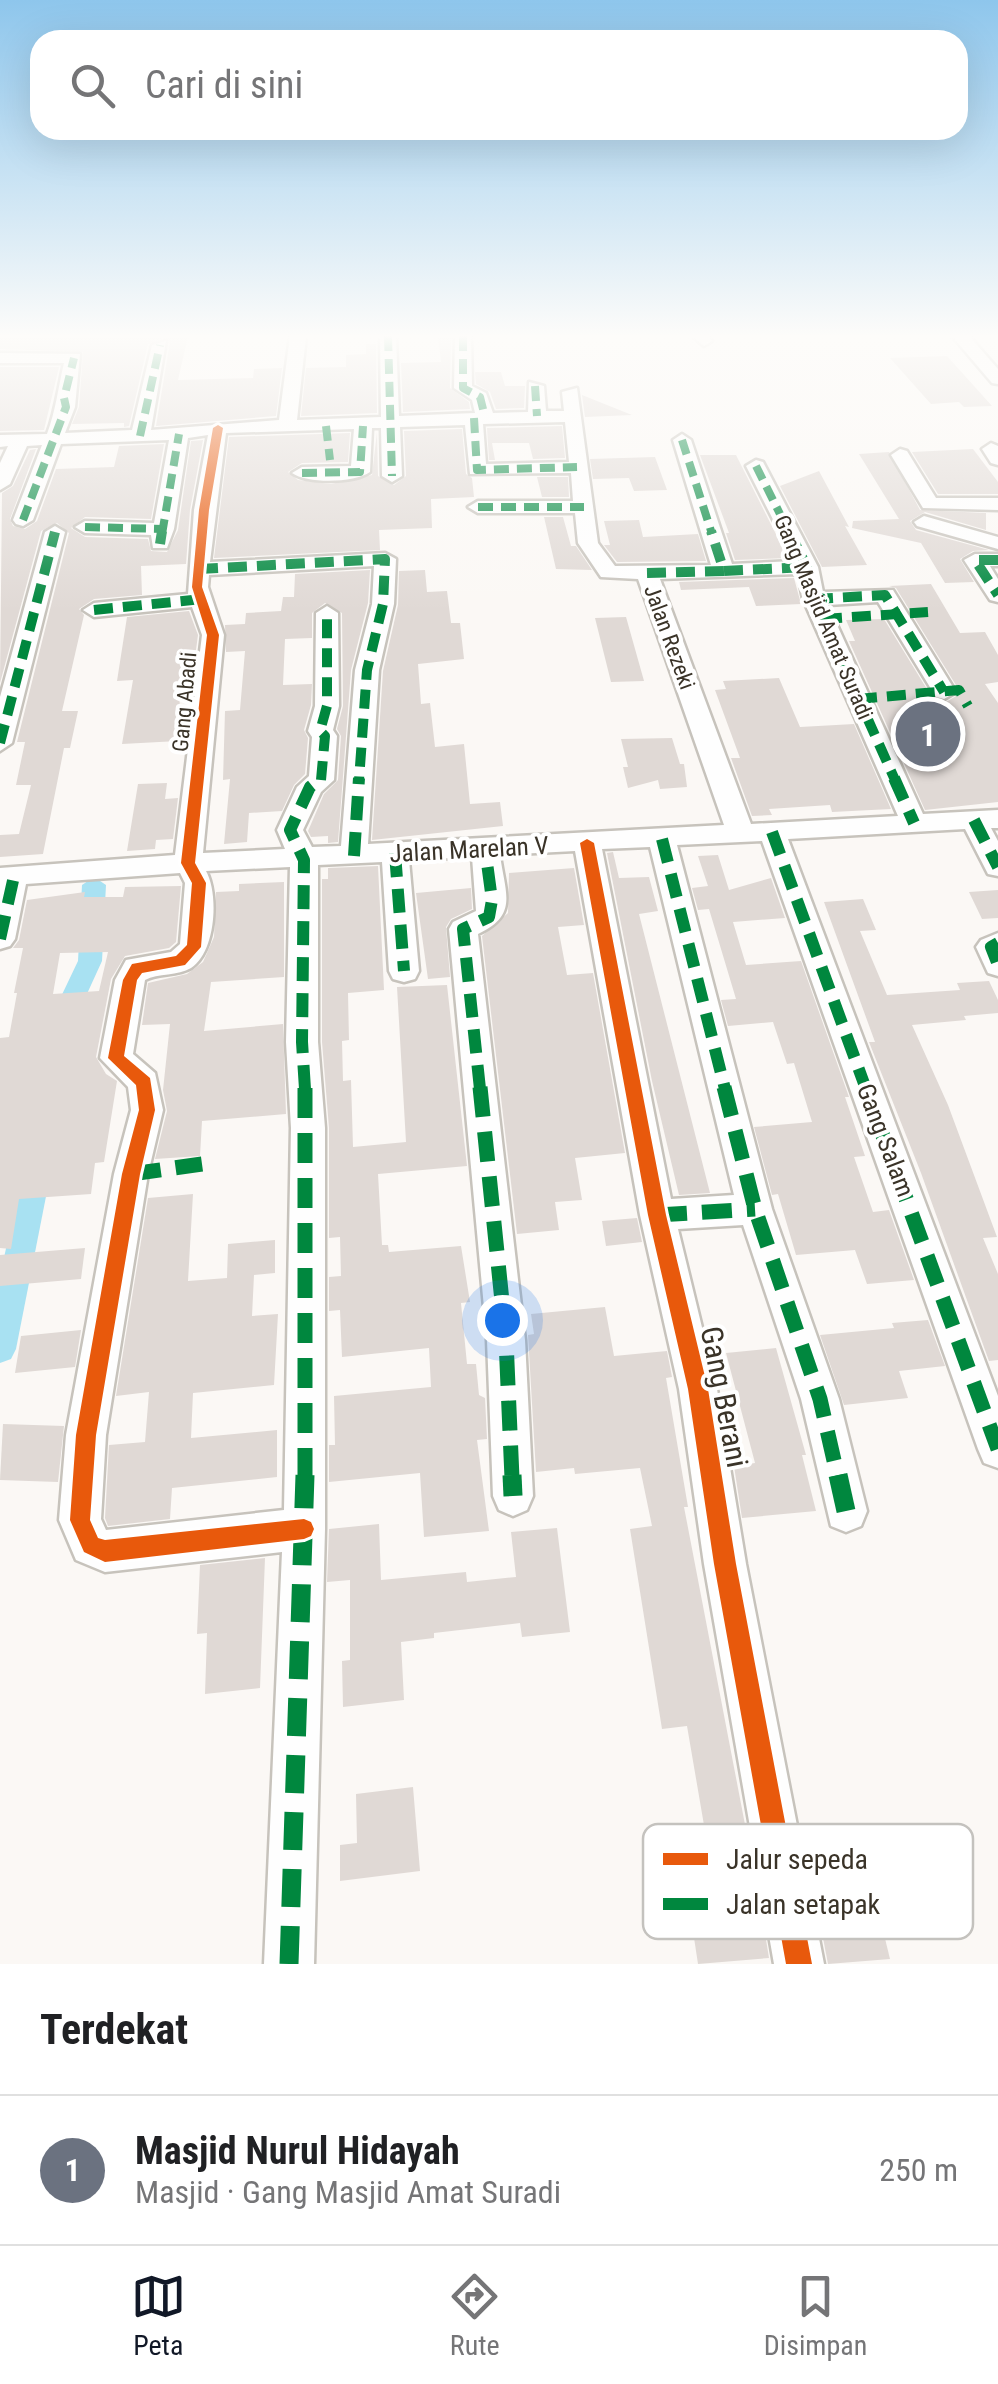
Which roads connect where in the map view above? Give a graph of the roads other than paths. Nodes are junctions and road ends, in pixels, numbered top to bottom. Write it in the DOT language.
graph roads {
  1 [pos="59,428"];
  2 [pos="142,428"];
  3 [pos="218,428"];
  4 [pos="230,428"];
  5 [pos="326,428"];
  6 [pos="363,428"];
  7 [pos="388,428"];
  8 [pos="479,428"];
  9 [pos="573,428"];
  10 [pos="178,434"];
  11 [pos="140,436"];
  12 [pos="55,439"];
  13 [pos="10,440"];
  14 [pos="682,440"];
  15 [pos="900,455"];
  16 [pos="330,460"];
  17 [pos="756,466"];
  18 [pos="577,467"];
  19 [pos="302,473"];
  20 [pos="392,476"];
  21 [pos="0,484"];
  22 [pos="998,504"];
  23 [pos="478,507"];
  24 [pos="584,507"];
  25 [pos="23,520"];
  26 [pos="924,522"];
  27 [pos="85,527"];
  28 [pos="55,532"];
  29 [pos="998,544"];
  30 [pos="998,560"];
  31 [pos="807,566"];
  32 [pos="199,569"];
  33 [pos="724,571"];
  34 [pos="647,573"];
  35 [pos="998,595"];
  36 [pos="202,599"];
  37 [pos="818,609"];
  38 [pos="94,610"];
  39 [pos="327,612"];
  40 [pos="928,612"];
  41 [pos="896,613"];
  42 [pos="944,692"];
  43 [pos="0,743"];
  44 [pos="986,819"];
  45 [pos="914,823"];
  46 [pos="756,833"];
  47 [pos="656,839"];
  48 [pos="587,842"];
  49 [pos="486,848"];
  50 [pos="395,853"];
  51 [pos="354,856"];
  52 [pos="304,860"];
  53 [pos="188,863"];
  54 [pos="998,867"];
  55 [pos="7,877"];
  56 [pos="0,940"];
  57 [pos="998,943"];
  58 [pos="998,965"];
  59 [pos="404,972"];
  60 [pos="746,1202"];
  61 [pos="656,1215"];
  62 [pos="998,1448"];
  63 [pos="513,1496"];
  64 [pos="846,1512"];
  65 [pos="304,1529"];
  66 [pos="773,1824"];
  67 [pos="794,1939"];
  68 [pos="289,1964"];
  69 [pos="799,1964"];
  1 -- 12 [label="street"];
  2 -- 11 [label="street"];
  3 -- 4 [label="street"];
  3 -- 10 [label="street"];
  3 -- 32 [label="street, Gang Abadi"];
  5 -- 16 [label="street"];
  6 -- 19 [label="street"];
  7 -- 20 [label="street"];
  8 -- 18 [label="street"];
  9 -- 18 [label="street, Jalan Rezeki"];
  10 -- 11 [label="street"];
  10 -- 27 [label="street"];
  11 -- 12 [label="street"];
  12 -- 13 [label="street"];
  12 -- 25 [label="street"];
  13 -- 21 [label="street"];
  14 -- 33 [label="street"];
  15 -- 22 [label="street"];
  17 -- 31 [label="street, Gang Masjid Amat Suradi"];
  18 -- 24 [label="street, Jalan Rezeki"];
  23 -- 24 [label="street"];
  24 -- 34 [label="street, Jalan Rezeki"];
  26 -- 29 [label="street"];
  28 -- 43 [label="street"];
  30 -- 35 [label="street"];
  31 -- 33 [label="street"];
  31 -- 37 [label="street, Gang Masjid Amat Suradi"];
  32 -- 36 [label="street, Gang Abadi"];
  32 -- 51 [label="street"];
  33 -- 34 [label="street"];
  34 -- 46 [label="street, Jalan Rezeki"];
  36 -- 38 [label="street"];
  36 -- 53 [label="street, Gang Abadi"];
  37 -- 41 [label="street"];
  37 -- 45 [label="street, Gang Masjid Amat Suradi"];
  39 -- 52 [label="street"];
  40 -- 41 [label="street"];
  41 -- 42 [label="street"];
  44 -- 45 [label="street, Jalan Marelan V"];
  44 -- 54 [label="street"];
  45 -- 46 [label="street, Jalan Marelan V"];
  46 -- 47 [label="street, Jalan Marelan V"];
  46 -- 62 [label="street, Gang Salam"];
  47 -- 48 [label="street, Jalan Marelan V"];
  47 -- 60 [label="street"];
  48 -- 49 [label="street, Jalan Marelan V"];
  48 -- 61 [label="street, Gang Berani"];
  49 -- 50 [label="street, Jalan Marelan V"];
  49 -- 63 [label="street"];
  50 -- 51 [label="street, Jalan Marelan V"];
  50 -- 59 [label="street"];
  51 -- 52 [label="street, Jalan Marelan V"];
  52 -- 53 [label="street, Jalan Marelan V"];
  52 -- 65 [label="street"];
  53 -- 55 [label="street, Jalan Marelan V"];
  53 -- 65 [label="street, Gang Abadi"];
  55 -- 56 [label="street"];
  57 -- 58 [label="street"];
  60 -- 61 [label="street"];
  60 -- 64 [label="street"];
  61 -- 66 [label="street, Gang Berani"];
  65 -- 68 [label="street"];
  67 -- 69 [label="street, Gang Berani"];
}
